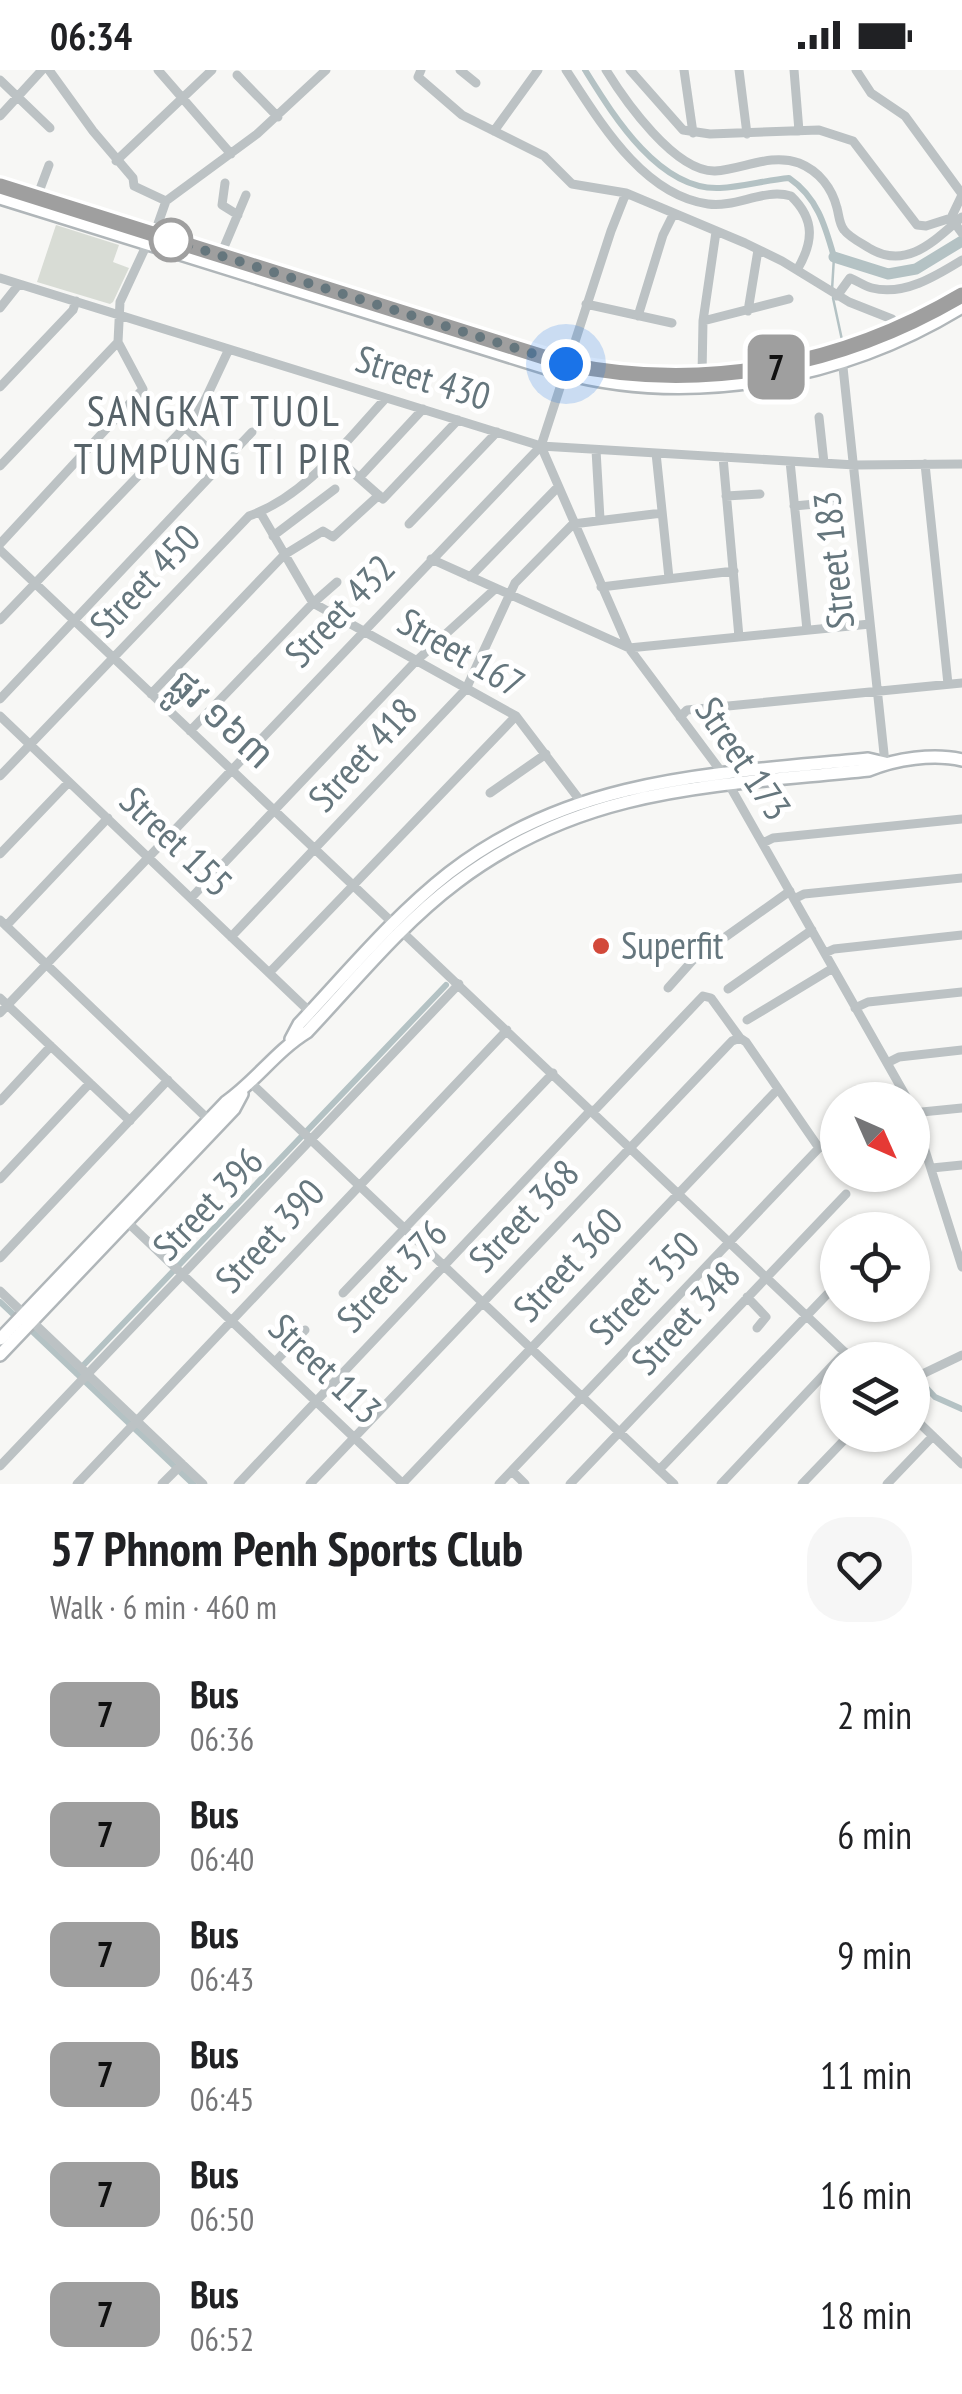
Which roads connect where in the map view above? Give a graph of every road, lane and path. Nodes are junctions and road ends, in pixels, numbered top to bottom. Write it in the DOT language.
graph roads {
  1 [pos="46,70"];
  2 [pos="158,70"];
  3 [pos="212,70"];
  4 [pos="326,70"];
  5 [pos="421,70"];
  6 [pos="460,70"];
  7 [pos="538,70"];
  8 [pos="566,70"];
  9 [pos="606,70"];
  10 [pos="630,70"];
  11 [pos="684,70"];
  12 [pos="739,70"];
  13 [pos="794,70"];
  14 [pos="856,70"];
  15 [pos="236,75"];
  16 [pos="0,80"];
  17 [pos="476,83"];
  18 [pos="20,96"];
  19 [pos="184,99"];
  20 [pos="0,116"];
  21 [pos="278,116"];
  22 [pos="50,128"];
  23 [pos="494,130"];
  24 [pos="799,131"];
  25 [pos="692,133"];
  26 [pos="747,134"];
  27 [pos="231,154"];
  28 [pos="116,160"];
  29 [pos="49,166"];
  30 [pos="225,183"];
  31 [pos="0,186"];
  32 [pos="626,193"];
  33 [pos="246,195"];
  34 [pos="962,195"];
  35 [pos="37,197"];
  36 [pos="0,198"];
  37 [pos="166,201"];
  38 [pos="238,214"];
  39 [pos="673,215"];
  40 [pos="957,224"];
  41 [pos="716,232"];
  42 [pos="150,239"];
  43 [pos="758,250"];
  44 [pos="962,260"];
  45 [pos="219,261"];
  46 [pos="797,270"];
  47 [pos="0,278"];
  48 [pos="19,284"];
  49 [pos="834,295"];
  50 [pos="962,295"];
  51 [pos="789,299"];
  52 [pos="76,301"];
  53 [pos="586,304"];
  54 [pos="962,307"];
  55 [pos="0,308"];
  56 [pos="748,311"];
  57 [pos="118,315"];
  58 [pos="638,316"];
  59 [pos="672,322"];
  60 [pos="703,322"];
  61 [pos="898,329"];
  62 [pos="118,342"];
  63 [pos="229,348"];
  64 [pos="842,357"];
  65 [pos="565,369"];
  66 [pos="702,375"];
  67 [pos="0,387"];
  68 [pos="386,398"];
  69 [pos="423,409"];
  70 [pos="820,417"];
  71 [pos="458,420"];
  72 [pos="186,427"];
  73 [pos="252,432"];
  74 [pos="497,432"];
  75 [pos="541,446"];
  76 [pos="596,450"];
  77 [pos="656,453"];
  78 [pos="333,456"];
  79 [pos="724,457"];
  80 [pos="790,461"];
  81 [pos="223,463"];
  82 [pos="824,463"];
  83 [pos="926,464"];
  84 [pos="962,464"];
  85 [pos="854,465"];
  86 [pos="0,466"];
  87 [pos="358,478"];
  88 [pos="557,488"];
  89 [pos="335,489"];
  90 [pos="760,494"];
  91 [pos="726,496"];
  92 [pos="381,497"];
  93 [pos="837,502"];
  94 [pos="794,506"];
  95 [pos="260,512"];
  96 [pos="662,514"];
  97 [pos="600,519"];
  98 [pos="409,524"];
  99 [pos="573,524"];
  100 [pos="273,536"];
  101 [pos="0,547"];
  102 [pos="284,555"];
  103 [pos="432,559"];
  104 [pos="734,571"];
  105 [pos="470,577"];
  106 [pos="669,578"];
  107 [pos="337,582"];
  108 [pos="35,583"];
  109 [pos="601,587"];
  110 [pos="495,589"];
  111 [pos="509,595"];
  112 [pos="313,602"];
  113 [pos="0,620"];
  114 [pos="74,620"];
  115 [pos="870,624"];
  116 [pos="363,630"];
  117 [pos="808,630"];
  118 [pos="740,637"];
  119 [pos="629,648"];
  120 [pos="113,658"];
  121 [pos="415,662"];
  122 [pos="962,683"];
  123 [pos="948,684"];
  124 [pos="466,689"];
  125 [pos="877,692"];
  126 [pos="151,694"];
  127 [pos="0,699"];
  128 [pos="0,716"];
  129 [pos="516,716"];
  130 [pos="680,716"];
  131 [pos="190,731"];
  132 [pos="30,744"];
  133 [pos="962,750"];
  134 [pos="546,754"];
  135 [pos="948,757"];
  136 [pos="962,760"];
  137 [pos="885,763"];
  138 [pos="231,769"];
  139 [pos="0,776"];
  140 [pos="727,779"];
  141 [pos="69,782"];
  142 [pos="490,794"];
  143 [pos="585,806"];
  144 [pos="276,811"];
  145 [pos="108,818"];
  146 [pos="962,820"];
  147 [pos="763,844"];
  148 [pos="316,848"];
  149 [pos="0,854"];
  150 [pos="148,857"];
  151 [pos="962,878"];
  152 [pos="354,884"];
  153 [pos="792,895"];
  154 [pos="191,898"];
  155 [pos="3,923"];
  156 [pos="399,927"];
  157 [pos="812,930"];
  158 [pos="231,936"];
  159 [pos="962,936"];
  160 [pos="825,953"];
  161 [pos="46,964"];
  162 [pos="833,968"];
  163 [pos="269,973"];
  164 [pos="459,984"];
  165 [pos="668,988"];
  166 [pos="728,989"];
  167 [pos="962,992"];
  168 [pos="2,1006"];
  169 [pos="856,1008"];
  170 [pos="310,1012"];
  171 [pos="747,1020"];
  172 [pos="507,1030"];
  173 [pos="740,1038"];
  174 [pos="289,1043"];
  175 [pos="51,1046"];
  176 [pos="962,1050"];
  177 [pos="887,1063"];
  178 [pos="552,1074"];
  179 [pos="168,1080"];
  180 [pos="898,1082"];
  181 [pos="90,1083"];
  182 [pos="248,1086"];
  183 [pos="778,1088"];
  184 [pos="0,1100"];
  185 [pos="962,1108"];
  186 [pos="592,1111"];
  187 [pos="930,1111"];
  188 [pos="130,1120"];
  189 [pos="213,1123"];
  190 [pos="306,1135"];
  191 [pos="630,1148"];
  192 [pos="820,1148"];
  193 [pos="930,1162"];
  194 [pos="962,1165"];
  195 [pos="932,1168"];
  196 [pos="0,1179"];
  197 [pos="360,1186"];
  198 [pos="678,1193"];
  199 [pos="846,1194"];
  200 [pos="123,1218"];
  201 [pos="962,1224"];
  202 [pos="950,1225"];
  203 [pos="405,1228"];
  204 [pos="730,1242"];
  205 [pos="0,1258"];
  206 [pos="444,1265"];
  207 [pos="962,1267"];
  208 [pos="178,1270"];
  209 [pos="766,1277"];
  210 [pos="0,1290"];
  211 [pos="342,1293"];
  212 [pos="747,1297"];
  213 [pos="820,1301"];
  214 [pos="483,1302"];
  215 [pos="806,1315"];
  216 [pos="28,1318"];
  217 [pos="231,1321"];
  218 [pos="756,1328"];
  219 [pos="305,1330"];
  220 [pos="0,1339"];
  221 [pos="834,1342"];
  222 [pos="531,1348"];
  223 [pos="0,1355"];
  224 [pos="962,1355"];
  225 [pos="275,1362"];
  226 [pos="930,1370"];
  227 [pos="83,1374"];
  228 [pos="820,1385"];
  229 [pos="582,1397"];
  230 [pos="315,1401"];
  231 [pos="134,1424"];
  232 [pos="620,1432"];
  233 [pos="930,1433"];
  234 [pos="933,1436"];
  235 [pos="354,1438"];
  236 [pos="833,1452"];
  237 [pos="962,1464"];
  238 [pos="0,1466"];
  239 [pos="178,1467"];
  240 [pos="512,1470"];
  241 [pos="659,1470"];
  242 [pos="77,1484"];
  243 [pos="162,1484"];
  244 [pos="203,1484"];
  245 [pos="238,1484"];
  246 [pos="310,1484"];
  247 [pos="402,1484"];
  248 [pos="499,1484"];
  249 [pos="526,1484"];
  250 [pos="570,1484"];
  251 [pos="674,1484"];
  252 [pos="721,1484"];
  253 [pos="802,1484"];
  254 [pos="887,1484"];
  1 -- 18 [label="street"];
  1 -- 28 [label="street"];
  2 -- 19 [label="street"];
  3 -- 19 [label="street"];
  4 -- 21 [label="street"];
  5 -- 23 [label="street"];
  6 -- 17 [label="street"];
  7 -- 23 [label="street"];
  8 -- 46 [label="street"];
  9 -- 40 [label="street"];
  10 -- 25 [label="street"];
  11 -- 25 [label="street"];
  12 -- 26 [label="street"];
  13 -- 24 [label="street"];
  14 -- 34 [label="street"];
  15 -- 21 [label="street"];
  16 -- 18 [label="street"];
  18 -- 20 [label="street"];
  18 -- 22 [label="street"];
  19 -- 27 [label="street"];
  19 -- 28 [label="street"];
  21 -- 27 [label="street"];
  23 -- 32 [label="street"];
  24 -- 26 [label="street"];
  24 -- 40 [label="street"];
  25 -- 26 [label="street"];
  27 -- 37 [label="street"];
  28 -- 37 [label="street"];
  29 -- 35 [label="street"];
  30 -- 38 [label="street"];
  31 -- 35 [label="main road"];
  32 -- 39 [label="street"];
  32 -- 53 [label="street, Street 432"];
  33 -- 38 [label="street"];
  34 -- 40 [label="street"];
  35 -- 42 [label="main road"];
  36 -- 42 [label="main road"];
  37 -- 42 [label="street"];
  38 -- 45 [label="street"];
  39 -- 41 [label="street"];
  39 -- 58 [label="street"];
  41 -- 43 [label="street"];
  41 -- 60 [label="street"];
  42 -- 45 [label="main road"];
  42 -- 57 [label="street"];
  43 -- 46 [label="street"];
  43 -- 56 [label="street"];
  44 -- 49 [label="street"];
  45 -- 65 [label="main road"];
  46 -- 49 [label="street"];
  47 -- 48 [label="street, Street 430"];
  48 -- 52 [label="street, Street 430"];
  48 -- 55 [label="street"];
  49 -- 61 [label="street"];
  50 -- 61 [label="main road"];
  51 -- 56 [label="street"];
  52 -- 57 [label="street, Street 430"];
  52 -- 67 [label="street"];
  53 -- 58 [label="street"];
  53 -- 65 [label="street, Street 432"];
  54 -- 64 [label="main road"];
  56 -- 60 [label="street"];
  57 -- 62 [label="street"];
  57 -- 63 [label="street, Street 430"];
  58 -- 59 [label="street"];
  60 -- 66 [label="street"];
  61 -- 64 [label="main road"];
  62 -- 86 [label="street"];
  62 -- 101 [label="street"];
  63 -- 68 [label="street, Street 430"];
  63 -- 72 [label="street"];
  64 -- 65 [label="main road"];
  64 -- 66 [label="main road"];
  64 -- 85 [label="street, Street 183"];
  65 -- 66 [label="main road"];
  65 -- 75 [label="street, Street 432"];
  68 -- 69 [label="street, Street 430"];
  68 -- 78 [label="street, Street 450"];
  69 -- 71 [label="street, Street 430"];
  69 -- 87 [label="street"];
  70 -- 82 [label="street"];
  71 -- 74 [label="street, Street 430"];
  71 -- 92 [label="street"];
  72 -- 81 [label="street"];
  72 -- 108 [label="street"];
  73 -- 81 [label="street"];
  74 -- 75 [label="street, Street 430"];
  74 -- 98 [label="street"];
  75 -- 76 [label="street, Street 430"];
  75 -- 88 [label="street, Street 173"];
  75 -- 103 [label="street, Street 432"];
  76 -- 77 [label="street, Street 430"];
  76 -- 97 [label="street"];
  77 -- 79 [label="street, Street 430"];
  77 -- 96 [label="street"];
  78 -- 87 [label="street"];
  78 -- 95 [label="street, Street 450"];
  79 -- 80 [label="street, Street 430"];
  79 -- 91 [label="street"];
  80 -- 82 [label="street, Street 430"];
  80 -- 94 [label="street"];
  81 -- 114 [label="street"];
  82 -- 85 [label="street, Street 430"];
  83 -- 84 [label="street, Street 430"];
  83 -- 85 [label="street, Street 430"];
  83 -- 123 [label="street"];
  85 -- 115 [label="street, Street 183"];
  87 -- 92 [label="street"];
  88 -- 99 [label="street, Street 173"];
  88 -- 105 [label="street"];
  89 -- 100 [label="street"];
  90 -- 91 [label="street"];
  91 -- 104 [label="street"];
  92 -- 102 [label="street"];
  93 -- 94 [label="street"];
  94 -- 117 [label="street"];
  95 -- 100 [label="street, Street 167"];
  95 -- 120 [label="street, Street 450"];
  96 -- 97 [label="street"];
  96 -- 106 [label="street"];
  97 -- 99 [label="street"];
  99 -- 109 [label="street, Street 173"];
  99 -- 111 [label="street, Street 418"];
  100 -- 102 [label="street, Street 167"];
  101 -- 108 [label="street, ផ្លូវ ១៦៣"];
  102 -- 112 [label="street, Street 167"];
  102 -- 126 [label="street"];
  103 -- 105 [label="street"];
  103 -- 116 [label="street, Street 432"];
  104 -- 106 [label="street"];
  104 -- 118 [label="street"];
  105 -- 110 [label="street"];
  106 -- 109 [label="street"];
  107 -- 112 [label="street"];
  108 -- 113 [label="street"];
  108 -- 114 [label="street, ផ្លូវ ១៦៣"];
  109 -- 119 [label="street, Street 173"];
  110 -- 111 [label="street"];
  110 -- 121 [label="street"];
  111 -- 119 [label="street"];
  111 -- 124 [label="street, Street 418"];
  112 -- 116 [label="street, Street 167"];
  112 -- 131 [label="street"];
  114 -- 120 [label="street, ផ្លូវ ១៦៣"];
  114 -- 127 [label="street"];
  115 -- 117 [label="street"];
  115 -- 125 [label="street, Street 183"];
  116 -- 121 [label="street, Street 167"];
  116 -- 138 [label="street, Street 432"];
  117 -- 118 [label="street"];
  118 -- 119 [label="street"];
  119 -- 130 [label="street, Street 173"];
  120 -- 126 [label="street, ផ្លូវ ១៦៣"];
  120 -- 132 [label="street, Street 450"];
  121 -- 124 [label="street, Street 167"];
  121 -- 144 [label="street"];
  122 -- 123 [label="street"];
  123 -- 125 [label="street"];
  124 -- 129 [label="street, Street 167"];
  124 -- 148 [label="street, Street 418"];
  125 -- 130 [label="street"];
  125 -- 137 [label="street, Street 183"];
  126 -- 131 [label="street, ផ្លូវ ១៦៣"];
  128 -- 132 [label="street, Street 155"];
  129 -- 134 [label="street, Street 167"];
  129 -- 152 [label="street"];
  130 -- 140 [label="street, Street 173"];
  131 -- 138 [label="street, ផ្លូវ ១៦៣"];
  132 -- 139 [label="street, Street 450"];
  132 -- 141 [label="street, Street 155"];
  133 -- 135 [label="main road"];
  134 -- 142 [label="street"];
  134 -- 143 [label="street, Street 167"];
  135 -- 136 [label="main road"];
  135 -- 137 [label="main road"];
  137 -- 140 [label="main road"];
  138 -- 144 [label="street, ផ្លូវ ១៦៣"];
  138 -- 150 [label="street, Street 432"];
  140 -- 143 [label="main road"];
  140 -- 147 [label="street, Street 173"];
  141 -- 145 [label="street, Street 155"];
  141 -- 149 [label="street"];
  143 -- 156 [label="main road"];
  144 -- 148 [label="street, ផ្លូវ ១៦៣"];
  144 -- 154 [label="street"];
  145 -- 150 [label="street, Street 155"];
  145 -- 155 [label="street"];
  146 -- 147 [label="street"];
  147 -- 153 [label="street, Street 173"];
  148 -- 152 [label="street, ផ្លូវ ១៦៣"];
  148 -- 158 [label="street, Street 418"];
  150 -- 154 [label="street, Street 155"];
  150 -- 161 [label="street, Street 432"];
  151 -- 153 [label="street"];
  152 -- 156 [label="street, ផ្លូវ ១៦៣"];
  152 -- 163 [label="street"];
  153 -- 157 [label="street, Street 173"];
  153 -- 165 [label="street"];
  154 -- 158 [label="street, Street 155"];
  155 -- 161 [label="street"];
  156 -- 164 [label="street, ផ្លូវ ១៦៣"];
  156 -- 170 [label="main road"];
  156 -- 174 [label="main road"];
  157 -- 160 [label="street, Street 173"];
  157 -- 166 [label="street"];
  158 -- 163 [label="street, Street 155"];
  159 -- 160 [label="street"];
  160 -- 162 [label="street, Street 173"];
  161 -- 168 [label="street, Street 432"];
  161 -- 179 [label="street"];
  162 -- 169 [label="street, Street 173"];
  162 -- 171 [label="street"];
  163 -- 170 [label="street, Street 155"];
  164 -- 172 [label="street, ផ្លូវ ១៦៣"];
  164 -- 190 [label="street, Street 396"];
  167 -- 169 [label="street"];
  168 -- 175 [label="street"];
  169 -- 177 [label="street, Street 173"];
  170 -- 174 [label="main road"];
  172 -- 178 [label="street, ផ្លូវ ១៦៣"];
  172 -- 197 [label="street, Street 390"];
  173 -- 183 [label="street"];
  173 -- 186 [label="street, Street 376"];
  173 -- 191 [label="street, Street 368"];
  174 -- 182 [label="main road"];
  175 -- 181 [label="street"];
  175 -- 184 [label="street"];
  176 -- 177 [label="street"];
  177 -- 180 [label="street, Street 173"];
  178 -- 186 [label="street, ផ្លូវ ១៦៣"];
  178 -- 203 [label="street"];
  179 -- 188 [label="street"];
  179 -- 189 [label="street"];
  181 -- 188 [label="street"];
  181 -- 196 [label="street"];
  182 -- 189 [label="main road"];
  182 -- 190 [label="street"];
  183 -- 192 [label="street"];
  183 -- 198 [label="street, Street 360"];
  185 -- 187 [label="street"];
  186 -- 191 [label="street, ផ្លូវ ១៦៣"];
  186 -- 206 [label="street, Street 376"];
  188 -- 205 [label="street"];
  189 -- 200 [label="main road"];
  190 -- 197 [label="street"];
  190 -- 208 [label="street, Street 396"];
  191 -- 198 [label="street, ផ្លូវ ១៦៣"];
  191 -- 214 [label="street, Street 368"];
  192 -- 204 [label="street, Street 350"];
  193 -- 195 [label="street"];
  194 -- 195 [label="street"];
  195 -- 202 [label="street"];
  197 -- 203 [label="street"];
  197 -- 217 [label="street, Street 390"];
  198 -- 204 [label="street"];
  198 -- 222 [label="street, Street 360"];
  199 -- 209 [label="street, Street 348"];
  200 -- 208 [label="street, Street 113"];
  200 -- 216 [label="main road"];
  201 -- 202 [label="street"];
  202 -- 207 [label="street"];
  203 -- 206 [label="street"];
  203 -- 211 [label="street"];
  204 -- 209 [label="street"];
  204 -- 229 [label="street, Street 350"];
  206 -- 214 [label="street"];
  206 -- 230 [label="street, Street 376"];
  208 -- 217 [label="street, Street 113"];
  208 -- 227 [label="street, Street 396"];
  209 -- 212 [label="street, Street 348"];
  209 -- 215 [label="street"];
  210 -- 216 [label="street"];
  212 -- 218 [label="street"];
  212 -- 232 [label="street, Street 348"];
  213 -- 215 [label="street"];
  214 -- 222 [label="street"];
  214 -- 235 [label="street, Street 368"];
  215 -- 221 [label="street"];
  215 -- 241 [label="street"];
  216 -- 220 [label="main road"];
  216 -- 223 [label="main road"];
  216 -- 227 [label="street"];
  217 -- 225 [label="street, Street 113"];
  217 -- 231 [label="street, Street 390"];
  219 -- 225 [label="street"];
  222 -- 229 [label="street"];
  222 -- 247 [label="street, Street 360"];
  224 -- 226 [label="street"];
  225 -- 230 [label="street, Street 113"];
  227 -- 231 [label="street"];
  227 -- 238 [label="street, Street 396"];
  228 -- 252 [label="street"];
  229 -- 232 [label="street"];
  229 -- 240 [label="street, Street 350"];
  230 -- 235 [label="street, Street 113"];
  230 -- 245 [label="street, Street 376"];
  231 -- 239 [label="street"];
  231 -- 242 [label="street, Street 390"];
  232 -- 241 [label="street"];
  232 -- 250 [label="street, Street 348"];
  233 -- 234 [label="street"];
  234 -- 237 [label="street"];
  234 -- 254 [label="street"];
  235 -- 246 [label="street, Street 368"];
  235 -- 247 [label="street, Street 113"];
  236 -- 253 [label="street"];
  239 -- 243 [label="street"];
  239 -- 244 [label="street"];
  240 -- 248 [label="street, Street 350"];
  240 -- 249 [label="street"];
  241 -- 251 [label="street"];
}
